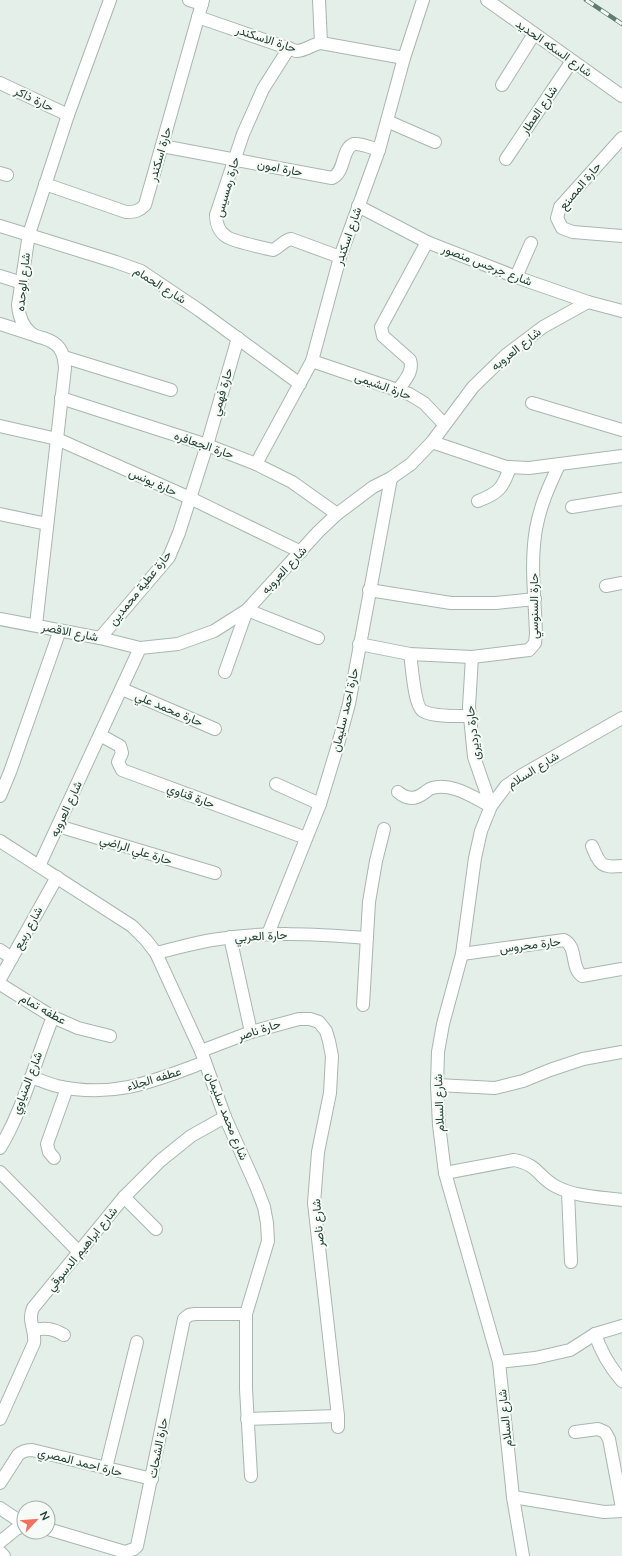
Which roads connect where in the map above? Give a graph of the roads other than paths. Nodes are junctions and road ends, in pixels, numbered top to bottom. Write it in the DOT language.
graph roads {
  1 [pos="110,0"];
  2 [pos="189,0"];
  3 [pos="319,0"];
  4 [pos="423,0"];
  5 [pos="487,0"];
  6 [pos="203,2"];
  7 [pos="198,17"];
  8 [pos="534,34"];
  9 [pos="322,43"];
  10 [pos="289,48"];
  11 [pos="404,58"];
  12 [pos="572,61"];
  13 [pos="0,83"];
  14 [pos="502,85"];
  15 [pos="622,96"];
  16 [pos="68,115"];
  17 [pos="387,121"];
  18 [pos="622,138"];
  19 [pos="435,142"];
  20 [pos="162,146"];
  21 [pos="379,150"];
  22 [pos="506,159"];
  23 [pos="235,160"];
  24 [pos="45,184"];
  25 [pos="358,206"];
  26 [pos="0,226"];
  27 [pos="29,234"];
  28 [pos="622,236"];
  29 [pos="427,242"];
  30 [pos="531,243"];
  31 [pos="340,257"];
  32 [pos="0,276"];
  33 [pos="516,277"];
  34 [pos="22,283"];
  35 [pos="588,302"];
  36 [pos="622,311"];
  37 [pos="0,324"];
  38 [pos="31,334"];
  39 [pos="238,338"];
  40 [pos="64,357"];
  41 [pos="312,361"];
  42 [pos="300,384"];
  43 [pos="171,390"];
  44 [pos="398,390"];
  45 [pos="61,398"];
  46 [pos="532,403"];
  47 [pos="444,424"];
  48 [pos="0,426"];
  49 [pos="622,430"];
  50 [pos="57,439"];
  51 [pos="432,442"];
  52 [pos="207,445"];
  53 [pos="622,456"];
  54 [pos="256,464"];
  55 [pos="558,465"];
  56 [pos="510,467"];
  57 [pos="391,478"];
  58 [pos="190,498"];
  59 [pos="622,499"];
  60 [pos="478,501"];
  61 [pos="572,507"];
  62 [pos="0,514"];
  63 [pos="337,514"];
  64 [pos="47,524"];
  65 [pos="301,552"];
  66 [pos="622,583"];
  67 [pos="606,586"];
  68 [pos="369,590"];
  69 [pos="535,599"];
  70 [pos="247,610"];
  71 [pos="0,619"];
  72 [pos="36,625"];
  73 [pos="60,630"];
  74 [pos="100,638"];
  75 [pos="318,638"];
  76 [pos="359,644"];
  77 [pos="140,648"];
  78 [pos="410,654"];
  79 [pos="472,657"];
  80 [pos="225,672"];
  81 [pos="122,689"];
  82 [pos="469,716"];
  83 [pos="622,718"];
  84 [pos="215,729"];
  85 [pos="100,735"];
  86 [pos="276,784"];
  87 [pos="398,792"];
  88 [pos="0,796"];
  89 [pos="320,804"];
  90 [pos="491,806"];
  91 [pos="58,826"];
  92 [pos="384,829"];
  93 [pos="306,838"];
  94 [pos="0,841"];
  95 [pos="592,846"];
  96 [pos="39,866"];
  97 [pos="622,866"];
  98 [pos="215,873"];
  99 [pos="56,877"];
  100 [pos="268,934"];
  101 [pos="230,937"];
  102 [pos="367,938"];
  103 [pos="0,950"];
  104 [pos="156,953"];
  105 [pos="462,954"];
  106 [pos="12,958"];
  107 [pos="622,969"];
  108 [pos="0,979"];
  109 [pos="0,984"];
  110 [pos="363,1005"];
  111 [pos="53,1017"];
  112 [pos="318,1022"];
  113 [pos="251,1032"];
  114 [pos="110,1036"];
  115 [pos="622,1052"];
  116 [pos="203,1057"];
  117 [pos="31,1077"];
  118 [pos="437,1085"];
  119 [pos="67,1088"];
  120 [pos="226,1117"];
  121 [pos="1,1145"];
  122 [pos="54,1158"];
  123 [pos="0,1172"];
  124 [pos="445,1173"];
  125 [pos="568,1192"];
  126 [pos="124,1197"];
  127 [pos="622,1200"];
  128 [pos="156,1229"];
  129 [pos="79,1252"];
  130 [pos="572,1262"];
  131 [pos="246,1314"];
  132 [pos="622,1326"];
  133 [pos="34,1330"];
  134 [pos="594,1334"];
  135 [pos="64,1335"];
  136 [pos="137,1342"];
  137 [pos="499,1362"];
  138 [pos="622,1381"];
  139 [pos="0,1419"];
  140 [pos="247,1419"];
  141 [pos="575,1432"];
  142 [pos="106,1468"];
  143 [pos="251,1476"];
  144 [pos="152,1480"];
  145 [pos="0,1483"];
  146 [pos="513,1497"];
  147 [pos="0,1508"];
  148 [pos="622,1508"];
  149 [pos="622,1511"];
  150 [pos="16,1519"];
  151 [pos="16,1529"];
  152 [pos="56,1532"];
  153 [pos="0,1542"];
  154 [pos="0,1552"];
  155 [pos="111,1552"];
  156 [pos="4,1556"];
  157 [pos="523,1556"];
  1 -- 16 [label="street, شارع الوحده"];
  2 -- 6 [label="street"];
  3 -- 9 [label="street"];
  4 -- 11 [label="street, شارع اسكندر"];
  5 -- 8 [label="street, شارع السكه الحديد"];
  6 -- 7 [label="street, حارة اسكندر"];
  7 -- 10 [label="street, حارة الاسكندر"];
  7 -- 20 [label="street, حارة اسكندر"];
  8 -- 12 [label="street, شارع السكه الحديد"];
  8 -- 14 [label="street"];
  9 -- 10 [label="street, حارة الاسكندر"];
  9 -- 11 [label="street"];
  10 -- 23 [label="street, حارة رمسيس"];
  11 -- 17 [label="street, شارع اسكندر"];
  12 -- 15 [label="street, شارع السكه الحديد"];
  12 -- 22 [label="street, شارع العطار"];
  13 -- 16 [label="street, حارة ذاكر"];
  16 -- 24 [label="street, شارع الوحده"];
  17 -- 19 [label="street"];
  17 -- 21 [label="street, شارع اسكندر"];
  18 -- 28 [label="street, حارة المصنع"];
  20 -- 23 [label="street, حارة امون"];
  20 -- 24 [label="street, حارة اسكندر"];
  21 -- 23 [label="street, حارة امون"];
  21 -- 25 [label="street, شارع اسكندر"];
  23 -- 31 [label="street, حارة رمسيس"];
  24 -- 27 [label="street, شارع الوحده"];
  25 -- 29 [label="street, شارع جرجس منصور"];
  25 -- 31 [label="street, شارع اسكندر"];
  26 -- 27 [label="street, شارع الحمام"];
  27 -- 34 [label="street, شارع الوحده"];
  27 -- 39 [label="street, شارع الحمام"];
  29 -- 33 [label="street, شارع جرجس منصور"];
  29 -- 44 [label="street"];
  30 -- 33 [label="street"];
  31 -- 41 [label="street, شارع اسكندر"];
  32 -- 34 [label="street"];
  33 -- 35 [label="street, شارع جرجس منصور"];
  34 -- 38 [label="street, شارع الوحده"];
  35 -- 36 [label="street, شارع جرجس منصور"];
  35 -- 47 [label="street, شارع العروبه"];
  37 -- 38 [label="street"];
  38 -- 40 [label="street"];
  39 -- 42 [label="street, شارع الحمام"];
  39 -- 52 [label="street, حارة فهمي"];
  40 -- 43 [label="street"];
  40 -- 45 [label="street"];
  41 -- 42 [label="street, شارع اسكندر"];
  41 -- 44 [label="street, حارة الشيمى"];
  42 -- 54 [label="street, شارع اسكندر"];
  44 -- 47 [label="street, حارة الشيمى"];
  45 -- 50 [label="street"];
  45 -- 52 [label="street, حارة الجعافره"];
  46 -- 49 [label="street"];
  47 -- 51 [label="street, شارع العروبه"];
  48 -- 50 [label="street, حارة يونس"];
  50 -- 58 [label="street, حارة يونس"];
  50 -- 64 [label="street"];
  51 -- 56 [label="street"];
  51 -- 57 [label="street, شارع العروبه"];
  52 -- 54 [label="street, حارة الجعافره"];
  52 -- 58 [label="street, حارة عطية محمدين"];
  53 -- 55 [label="street"];
  54 -- 63 [label="street, حارة الجعافره"];
  55 -- 56 [label="street"];
  55 -- 69 [label="street, حارة السنوسي"];
  56 -- 60 [label="street"];
  57 -- 63 [label="street, شارع العروبه"];
  57 -- 68 [label="street, حارة احمد سليمان"];
  58 -- 65 [label="street, حارة يونس"];
  58 -- 74 [label="street, حارة عطية محمدين"];
  59 -- 61 [label="street"];
  62 -- 64 [label="street"];
  63 -- 65 [label="street, شارع العروبه"];
  64 -- 72 [label="street"];
  65 -- 70 [label="street, شارع العروبه"];
  66 -- 67 [label="street"];
  68 -- 69 [label="street"];
  68 -- 76 [label="street, حارة احمد سليمان"];
  69 -- 79 [label="street, حارة السنوسي"];
  70 -- 75 [label="street"];
  70 -- 77 [label="street, شارع العروبه"];
  70 -- 80 [label="street"];
  71 -- 72 [label="street, شارع الاقصر"];
  72 -- 73 [label="street, شارع الاقصر"];
  73 -- 74 [label="street, شارع الاقصر"];
  73 -- 88 [label="street"];
  74 -- 77 [label="street, شارع الاقصر"];
  76 -- 78 [label="street, حارة السنوسي"];
  76 -- 89 [label="street, حارة احمد سليمان"];
  77 -- 81 [label="street, شارع العروبه"];
  78 -- 79 [label="street, حارة السنوسي"];
  78 -- 82 [label="street"];
  79 -- 82 [label="street, حارة درديرى"];
  81 -- 84 [label="street, حارة محمد علي"];
  81 -- 85 [label="street, شارع العروبه"];
  82 -- 90 [label="street, حارة درديرى"];
  83 -- 90 [label="street, شارع السلام"];
  85 -- 91 [label="street, شارع العروبه"];
  85 -- 93 [label="street, حارة قناوي"];
  86 -- 89 [label="street"];
  87 -- 90 [label="street"];
  89 -- 93 [label="street, حارة احمد سليمان"];
  90 -- 105 [label="street, شارع السلام"];
  91 -- 96 [label="street, شارع العروبه"];
  91 -- 98 [label="street, حارة علي الراضي"];
  92 -- 102 [label="street"];
  93 -- 100 [label="street, حارة احمد سليمان"];
  94 -- 96 [label="street, شارع محمد سليمان"];
  95 -- 97 [label="street"];
  96 -- 99 [label="street, شارع محمد سليمان"];
  99 -- 104 [label="street, شارع محمد سليمان"];
  99 -- 106 [label="street, شارع ربيع"];
  100 -- 101 [label="street, حارة العربي"];
  100 -- 102 [label="street, حارة العربي"];
  101 -- 104 [label="street, حارة العربي"];
  101 -- 113 [label="street"];
  102 -- 110 [label="street"];
  103 -- 106 [label="street"];
  104 -- 116 [label="street, شارع محمد سليمان"];
  105 -- 107 [label="street, حارة محروس"];
  105 -- 118 [label="street, شارع السلام"];
  106 -- 108 [label="street, شارع ربيع"];
  109 -- 111 [label="street, عطفه تمام"];
  111 -- 114 [label="street, عطفه تمام"];
  111 -- 117 [label="street, شارع المنياوي"];
  112 -- 113 [label="street, حارة ناصر"];
  112 -- 140 [label="street, شارع ناصر"];
  113 -- 116 [label="street, حارة ناصر"];
  115 -- 118 [label="street"];
  116 -- 119 [label="street, عطفه الجلاء"];
  116 -- 120 [label="street, شارع محمد سليمان"];
  117 -- 119 [label="street, عطفه الجلاء"];
  117 -- 121 [label="street, شارع المنياوي"];
  118 -- 124 [label="street, شارع السلام"];
  119 -- 122 [label="street"];
  120 -- 126 [label="street, شارع ابراهيم الدسوقي"];
  120 -- 131 [label="street, شارع محمد سليمان"];
  123 -- 129 [label="street"];
  124 -- 125 [label="street"];
  124 -- 137 [label="street, شارع السلام"];
  125 -- 127 [label="street"];
  125 -- 130 [label="street"];
  126 -- 128 [label="street"];
  126 -- 129 [label="street, شارع ابراهيم الدسوقي"];
  129 -- 133 [label="street, شارع ابراهيم الدسوقي"];
  131 -- 140 [label="street, شارع محمد سليمان"];
  131 -- 144 [label="street, حارة الشحات"];
  132 -- 134 [label="street"];
  133 -- 135 [label="street"];
  133 -- 139 [label="street, شارع ابراهيم الدسوقي"];
  134 -- 137 [label="street"];
  134 -- 138 [label="street"];
  136 -- 142 [label="street"];
  137 -- 146 [label="street, شارع السلام"];
  140 -- 143 [label="street, شارع محمد سليمان"];
  141 -- 148 [label="street"];
  142 -- 144 [label="street, حارة احمد المصري"];
  142 -- 145 [label="street, حارة احمد المصري"];
  144 -- 155 [label="street, حارة الشحات"];
  146 -- 149 [label="street"];
  146 -- 157 [label="street, شارع السلام"];
  147 -- 150 [label="street"];
  151 -- 153 [label="street"];
  152 -- 155 [label="street, حارة الشحات"];
  154 -- 156 [label="street"];
}
